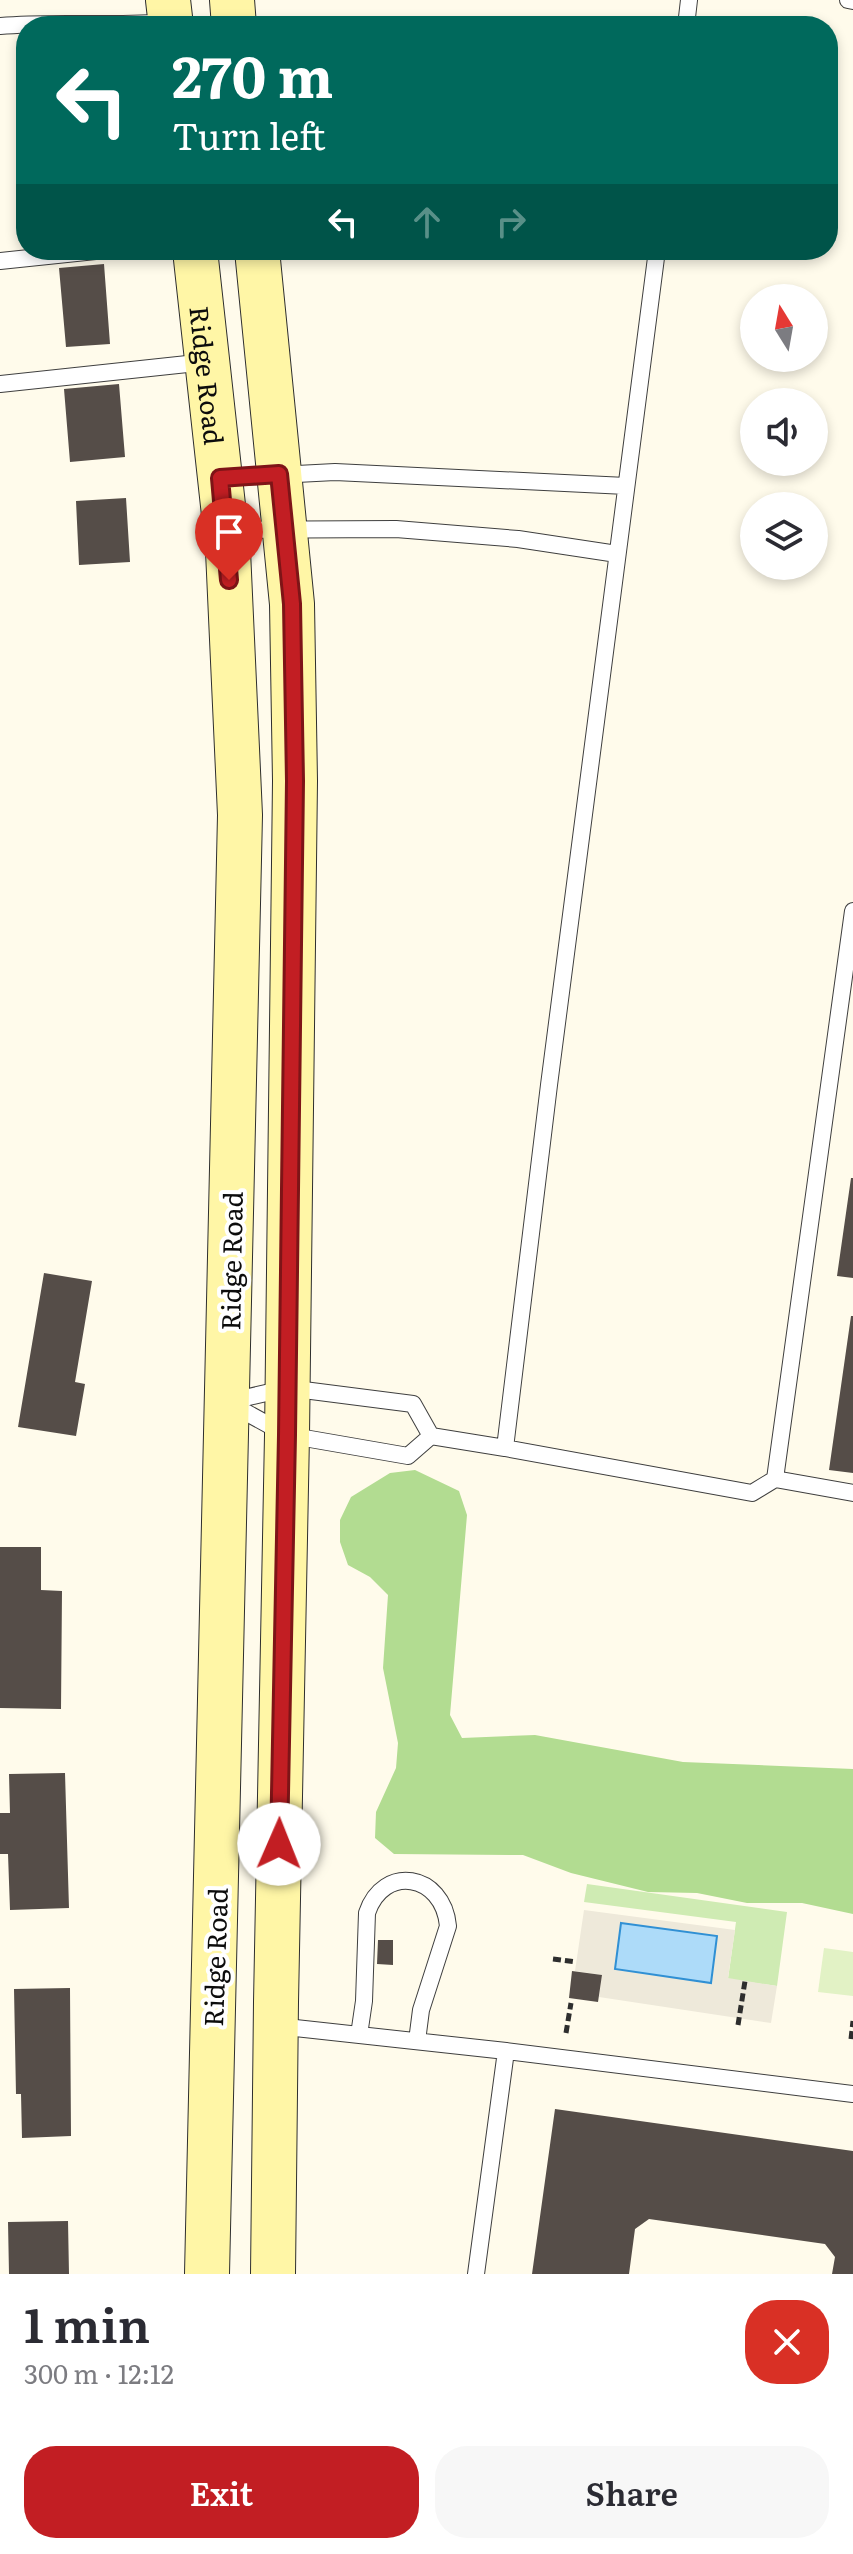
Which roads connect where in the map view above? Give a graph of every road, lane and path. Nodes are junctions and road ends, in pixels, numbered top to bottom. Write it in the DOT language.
graph roads {
  1 [pos="196,260"];
  2 [pos="258,260"];
  3 [pos="656,260"];
  4 [pos="207,362"];
  5 [pos="0,384"];
  6 [pos="279,474"];
  7 [pos="220,478"];
  8 [pos="626,486"];
  9 [pos="285,529"];
  10 [pos="226,530"];
  11 [pos="617,554"];
  12 [pos="853,911"];
  13 [pos="288,1388"];
  14 [pos="227,1402"];
  15 [pos="287,1435"];
  16 [pos="431,1436"];
  17 [pos="505,1448"];
  18 [pos="775,1479"];
  19 [pos="853,1493"];
  20 [pos="553,1959"];
  21 [pos="576,1962"];
  22 [pos="745,1981"];
  23 [pos="212,1999"];
  24 [pos="276,2014"];
  25 [pos="853,2021"];
  26 [pos="738,2025"];
  27 [pos="359,2035"];
  28 [pos="851,2039"];
  29 [pos="417,2041"];
  30 [pos="506,2051"];
  31 [pos="853,2094"];
  32 [pos="207,2274"];
  33 [pos="273,2274"];
  34 [pos="476,2274"];
  1 -- 4 [label="main road, Ridge Road"];
  2 -- 6 [label="main road"];
  3 -- 8 [label="lane"];
  4 -- 5 [label="lane"];
  4 -- 7 [label="main road, Ridge Road"];
  6 -- 7 [label="lane"];
  6 -- 8 [label="lane"];
  6 -- 9 [label="main road"];
  7 -- 10 [label="main road, Ridge Road"];
  8 -- 11 [label="lane"];
  9 -- 10 [label="lane"];
  9 -- 11 [label="lane"];
  9 -- 13 [label="main road"];
  10 -- 14 [label="main road, Ridge Road"];
  11 -- 17 [label="lane"];
  12 -- 18 [label="lane"];
  13 -- 14 [label="lane"];
  13 -- 15 [label="main road"];
  13 -- 16 [label="lane"];
  14 -- 15 [label="lane"];
  14 -- 23 [label="main road, Ridge Road"];
  15 -- 16 [label="lane"];
  15 -- 24 [label="main road"];
  16 -- 17 [label="lane"];
  17 -- 18 [label="lane"];
  18 -- 19 [label="lane"];
  20 -- 21 [label="path"];
  22 -- 26 [label="path"];
  23 -- 24 [label="main road"];
  23 -- 32 [label="main road, Ridge Road"];
  24 -- 27 [label="lane"];
  24 -- 33 [label="main road"];
  25 -- 28 [label="path"];
  27 -- 29 [label="lane"];
  27 -- 29 [label="lane"];
  29 -- 30 [label="lane"];
  30 -- 31 [label="lane"];
  30 -- 34 [label="lane"];
}
